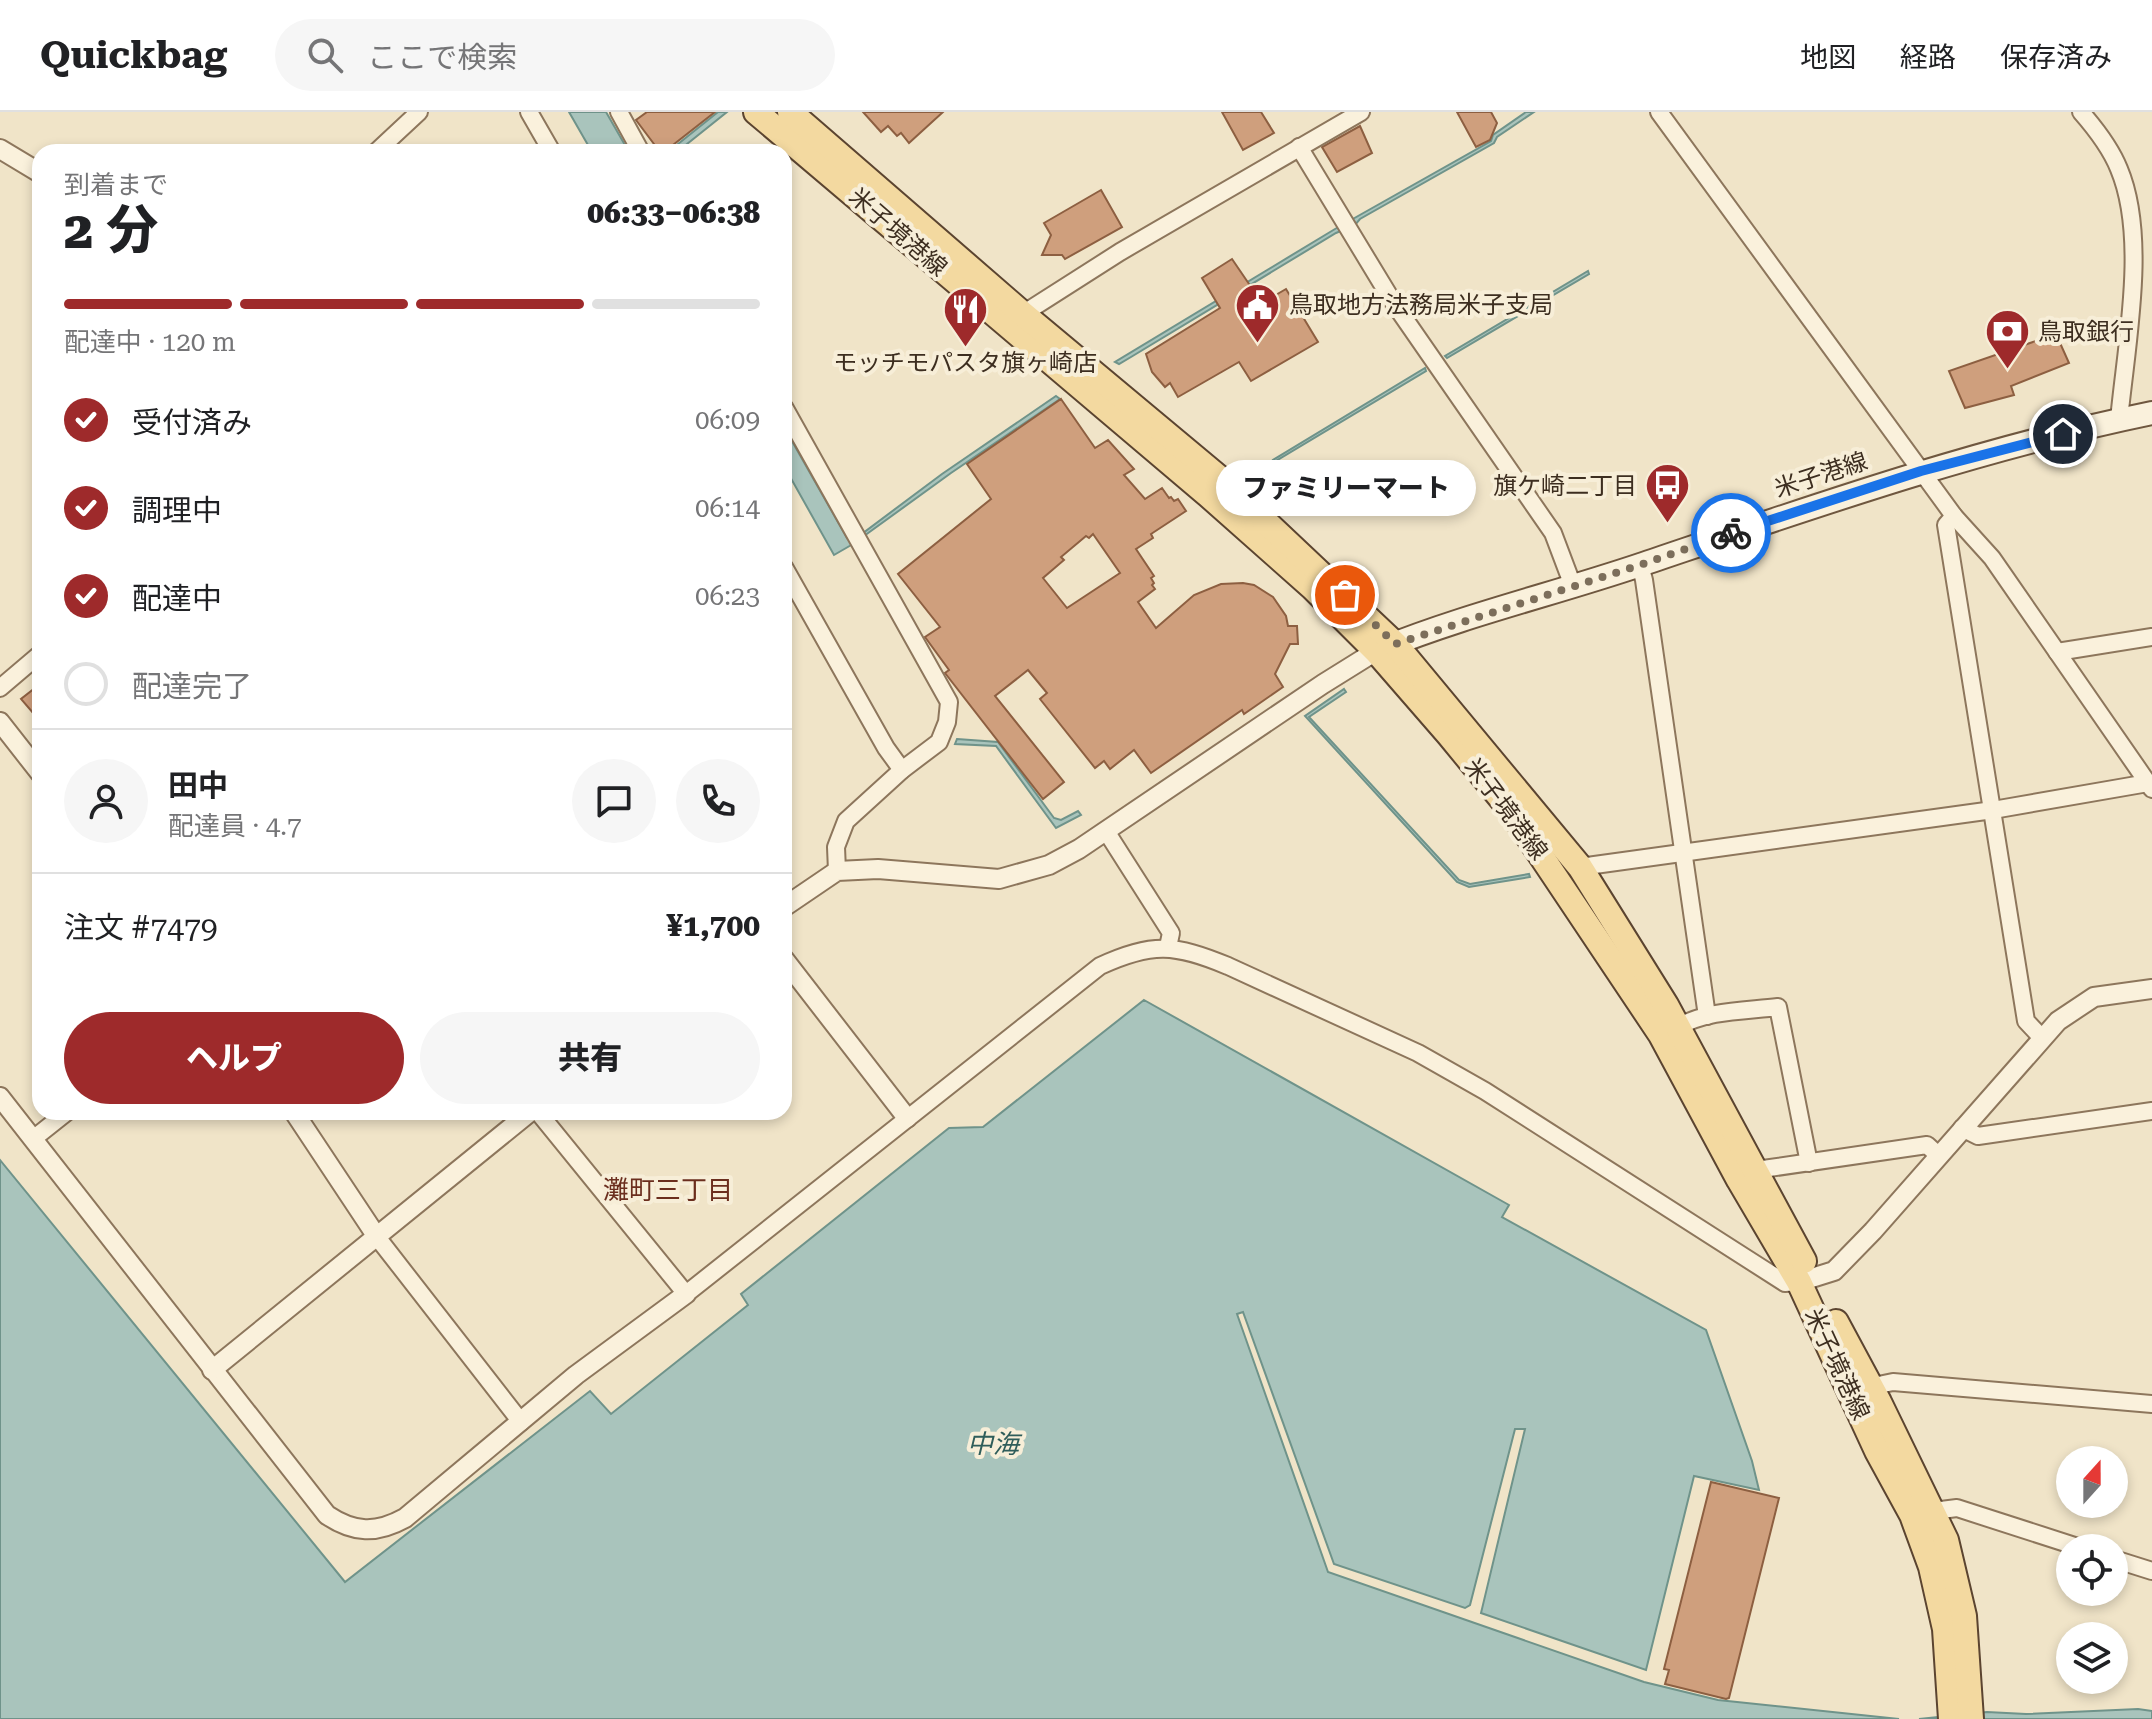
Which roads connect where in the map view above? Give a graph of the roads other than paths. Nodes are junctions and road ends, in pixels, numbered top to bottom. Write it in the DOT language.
graph roads {
  1 [pos="419,112"];
  2 [pos="529,112"];
  3 [pos="619,112"];
  4 [pos="756,112"];
  5 [pos="790,112"];
  6 [pos="1361,112"];
  7 [pos="1659,112"];
  8 [pos="2081,112"];
  9 [pos="385,144"];
  10 [pos="547,144"];
  11 [pos="637,144"];
  12 [pos="1299,147"];
  13 [pos="0,149"];
  14 [pos="32,168"];
  15 [pos="1015,319"];
  16 [pos="2152,413"];
  17 [pos="2119,420"];
  18 [pos="792,421"];
  19 [pos="1921,471"];
  20 [pos="1954,516"];
  21 [pos="1640,565"];
  22 [pos="792,581"];
  23 [pos="1573,586"];
  24 [pos="2152,637"];
  25 [pos="1385,647"];
  26 [pos="2057,652"];
  27 [pos="32,661"];
  28 [pos="0,688"];
  29 [pos="0,722"];
  30 [pos="32,763"];
  31 [pos="902,770"];
  32 [pos="2150,786"];
  33 [pos="1993,810"];
  34 [pos="1106,831"];
  35 [pos="1684,853"];
  36 [pos="1580,867"];
  37 [pos="837,871"];
  38 [pos="792,902"];
  39 [pos="1168,947"];
  40 [pos="792,969"];
  41 [pos="2152,989"];
  42 [pos="1707,1016"];
  43 [pos="1678,1027"];
  44 [pos="2042,1038"];
  45 [pos="0,1097"];
  46 [pos="2152,1111"];
  47 [pos="907,1118"];
  48 [pos="57,1120"];
  49 [pos="299,1120"];
  50 [pos="520,1120"];
  51 [pos="545,1120"];
  52 [pos="1962,1128"];
  53 [pos="33,1139"];
  54 [pos="1938,1155"];
  55 [pos="1809,1163"];
  56 [pos="1756,1170"];
  57 [pos="377,1237"];
  58 [pos="1806,1280"];
  59 [pos="686,1294"];
  60 [pos="212,1370"];
  61 [pos="1859,1389"];
  62 [pos="2152,1404"];
  63 [pos="521,1422"];
  64 [pos="1921,1513"];
  65 [pos="2056,1540"];
  66 [pos="2128,1563"];
  67 [pos="2152,1571"];
  68 [pos="1961,1709"];
  1 -- 9 [label="street"];
  2 -- 10 [label="street"];
  3 -- 11 [label="street"];
  4 -- 15 [label="main road, 米子境港線"];
  5 -- 15 [label="main road, 米子境港線"];
  6 -- 12 [label="street"];
  7 -- 19 [label="street"];
  8 -- 17 [label="street"];
  12 -- 15 [label="street"];
  12 -- 23 [label="street"];
  13 -- 14 [label="street"];
  15 -- 25 [label="main road, 米子境港線"];
  16 -- 17 [label="main road, 米子港線"];
  17 -- 19 [label="main road, 米子港線"];
  18 -- 31 [label="street"];
  19 -- 20 [label="street"];
  19 -- 21 [label="main road, 米子港線"];
  20 -- 26 [label="street"];
  20 -- 33 [label="street"];
  21 -- 23 [label="main road, 米子港線"];
  21 -- 35 [label="street"];
  22 -- 31 [label="street"];
  23 -- 25 [label="main road, 米子港線"];
  24 -- 26 [label="street"];
  25 -- 34 [label="street"];
  25 -- 36 [label="main road, 米子境港線"];
  25 -- 58 [label="main road, 米子境港線"];
  26 -- 32 [label="street"];
  27 -- 28 [label="street"];
  29 -- 30 [label="street"];
  31 -- 37 [label="street"];
  32 -- 33 [label="street"];
  33 -- 35 [label="street"];
  33 -- 44 [label="street"];
  34 -- 37 [label="street"];
  34 -- 39 [label="street"];
  35 -- 36 [label="street"];
  35 -- 42 [label="street"];
  36 -- 43 [label="main road, 米子境港線"];
  37 -- 38 [label="street"];
  39 -- 47 [label="street"];
  39 -- 58 [label="street"];
  40 -- 47 [label="street"];
  41 -- 44 [label="street"];
  42 -- 43 [label="street"];
  42 -- 55 [label="street"];
  43 -- 56 [label="main road, 米子境港線"];
  44 -- 52 [label="street"];
  45 -- 53 [label="street"];
  46 -- 52 [label="street"];
  47 -- 59 [label="street"];
  48 -- 53 [label="street"];
  49 -- 57 [label="street"];
  50 -- 57 [label="street"];
  51 -- 59 [label="street"];
  52 -- 54 [label="street"];
  53 -- 60 [label="street"];
  54 -- 55 [label="street"];
  54 -- 58 [label="street"];
  55 -- 56 [label="street"];
  56 -- 58 [label="main road, 米子境港線"];
  57 -- 60 [label="street"];
  57 -- 63 [label="street"];
  58 -- 61 [label="main road, 米子境港線"];
  59 -- 63 [label="street"];
  60 -- 63 [label="street"];
  61 -- 62 [label="street"];
  61 -- 64 [label="main road, 米子境港線"];
  64 -- 65 [label="street"];
  64 -- 68 [label="main road, 米子境港線"];
  66 -- 67 [label="street"];
}
